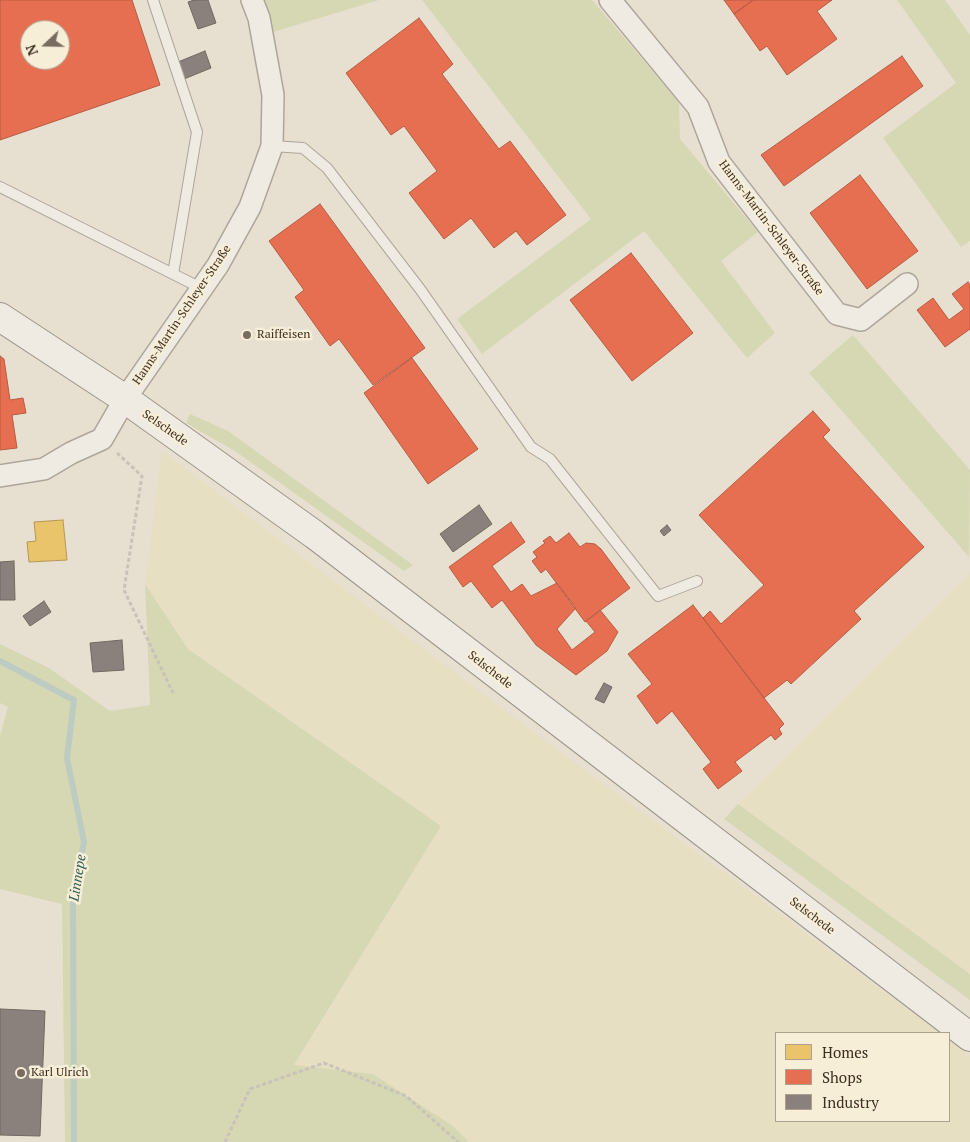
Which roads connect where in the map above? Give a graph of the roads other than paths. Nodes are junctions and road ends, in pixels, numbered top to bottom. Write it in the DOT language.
graph roads {
  1 [pos="152,0"];
  2 [pos="252,0"];
  3 [pos="610,0"];
  4 [pos="272,146"];
  5 [pos="0,187"];
  6 [pos="173,274"];
  7 [pos="907,284"];
  8 [pos="202,288"];
  9 [pos="0,317"];
  10 [pos="125,399"];
  11 [pos="0,476"];
  12 [pos="697,581"];
  13 [pos="970,1036"];
  1 -- 6 [label="lane"];
  2 -- 4 [label="street, Hanns-Martin-Schleyer-Straße"];
  3 -- 7 [label="street, Hanns-Martin-Schleyer-Straße"];
  4 -- 8 [label="street, Hanns-Martin-Schleyer-Straße"];
  4 -- 12 [label="lane"];
  5 -- 6 [label="lane"];
  6 -- 8 [label="lane"];
  8 -- 10 [label="street, Hanns-Martin-Schleyer-Straße"];
  9 -- 10 [label="street, Selschede"];
  10 -- 11 [label="street, Hanns-Martin-Schleyer-Straße"];
  10 -- 13 [label="street, Selschede"];
}
